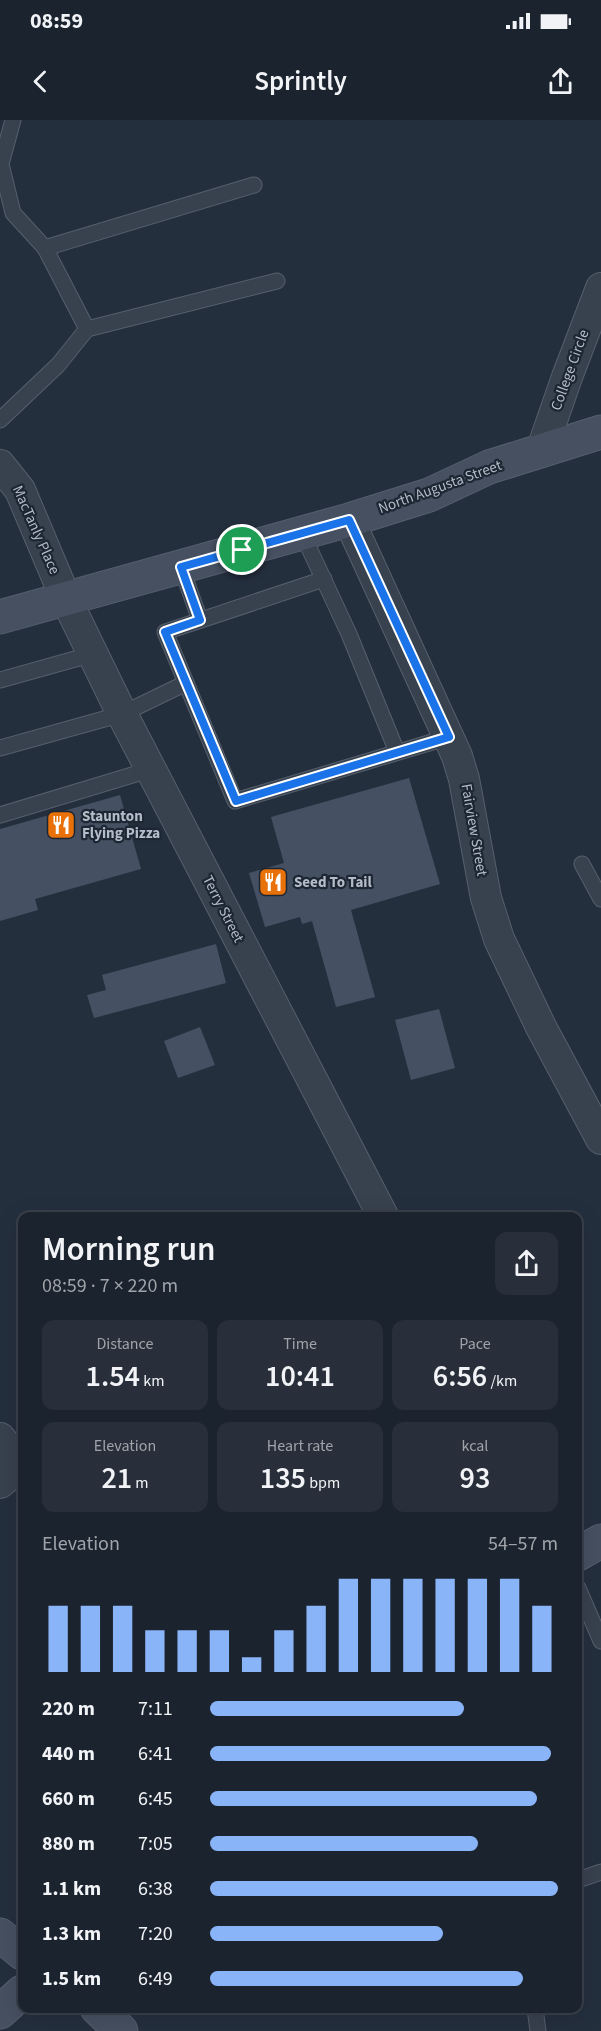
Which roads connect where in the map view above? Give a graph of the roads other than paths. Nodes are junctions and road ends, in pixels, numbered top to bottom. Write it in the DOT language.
graph roads {
  1 [pos="13,120"];
  2 [pos="254,185"];
  3 [pos="45,248"];
  4 [pos="277,281"];
  5 [pos="601,288"];
  6 [pos="87,328"];
  7 [pos="0,420"];
  8 [pos="601,432"];
  9 [pos="541,452"];
  10 [pos="0,465"];
  11 [pos="349,520"];
  12 [pos="302,533"];
  13 [pos="181,567"];
  14 [pos="324,579"];
  15 [pos="66,600"];
  16 [pos="0,617"];
  17 [pos="200,620"];
  18 [pos="93,654"];
  19 [pos="0,680"];
  20 [pos="186,683"];
  21 [pos="122,714"];
  22 [pos="449,737"];
  23 [pos="0,748"];
  24 [pos="397,752"];
  25 [pos="152,769"];
  26 [pos="0,814"];
  27 [pos="582,864"];
  28 [pos="601,899"];
  29 [pos="601,1139"];
  30 [pos="381,1212"];
  31 [pos="6,1446"];
  32 [pos="0,1483"];
  33 [pos="601,1541"];
  34 [pos="582,1552"];
  35 [pos="582,1597"];
  36 [pos="601,1641"];
  37 [pos="601,1872"];
  38 [pos="582,1879"];
  39 [pos="0,1935"];
  40 [pos="18,1950"];
  41 [pos="18,1996"];
  42 [pos="0,2012"];
  43 [pos="102,2013"];
  44 [pos="536,2013"];
  45 [pos="121,2031"];
  46 [pos="538,2031"];
  1 -- 3 [label="lane"];
  2 -- 3 [label="lane"];
  3 -- 6 [label="lane"];
  4 -- 6 [label="lane"];
  5 -- 9 [label="street, College Circle"];
  6 -- 7 [label="lane"];
  8 -- 9 [label="main road, North Augusta Street"];
  9 -- 11 [label="main road, North Augusta Street"];
  10 -- 15 [label="street, MacTanly Place"];
  11 -- 12 [label="main road, North Augusta Street"];
  11 -- 22 [label="street, Fairview Street"];
  12 -- 13 [label="main road, North Augusta Street"];
  12 -- 14 [label="lane"];
  13 -- 15 [label="main road, North Augusta Street"];
  13 -- 17 [label="lane"];
  14 -- 17 [label="lane"];
  14 -- 24 [label="lane"];
  15 -- 16 [label="main road, North Augusta Street"];
  15 -- 18 [label="street, Terry Street"];
  17 -- 20 [label="lane"];
  18 -- 19 [label="lane"];
  18 -- 21 [label="street, Terry Street"];
  20 -- 21 [label="lane"];
  20 -- 24 [label="lane"];
  21 -- 23 [label="lane"];
  21 -- 25 [label="street, Terry Street"];
  22 -- 24 [label="lane"];
  22 -- 29 [label="street, Fairview Street"];
  25 -- 26 [label="lane"];
  25 -- 30 [label="street, Terry Street"];
  27 -- 28 [label="lane"];
  31 -- 32 [label="street"];
  33 -- 34 [label="main road"];
  35 -- 36 [label="lane"];
  37 -- 38 [label="lane"];
  39 -- 40 [label="main road"];
  41 -- 42 [label="main road"];
  43 -- 45 [label="main road"];
  44 -- 46 [label="lane"];
}
